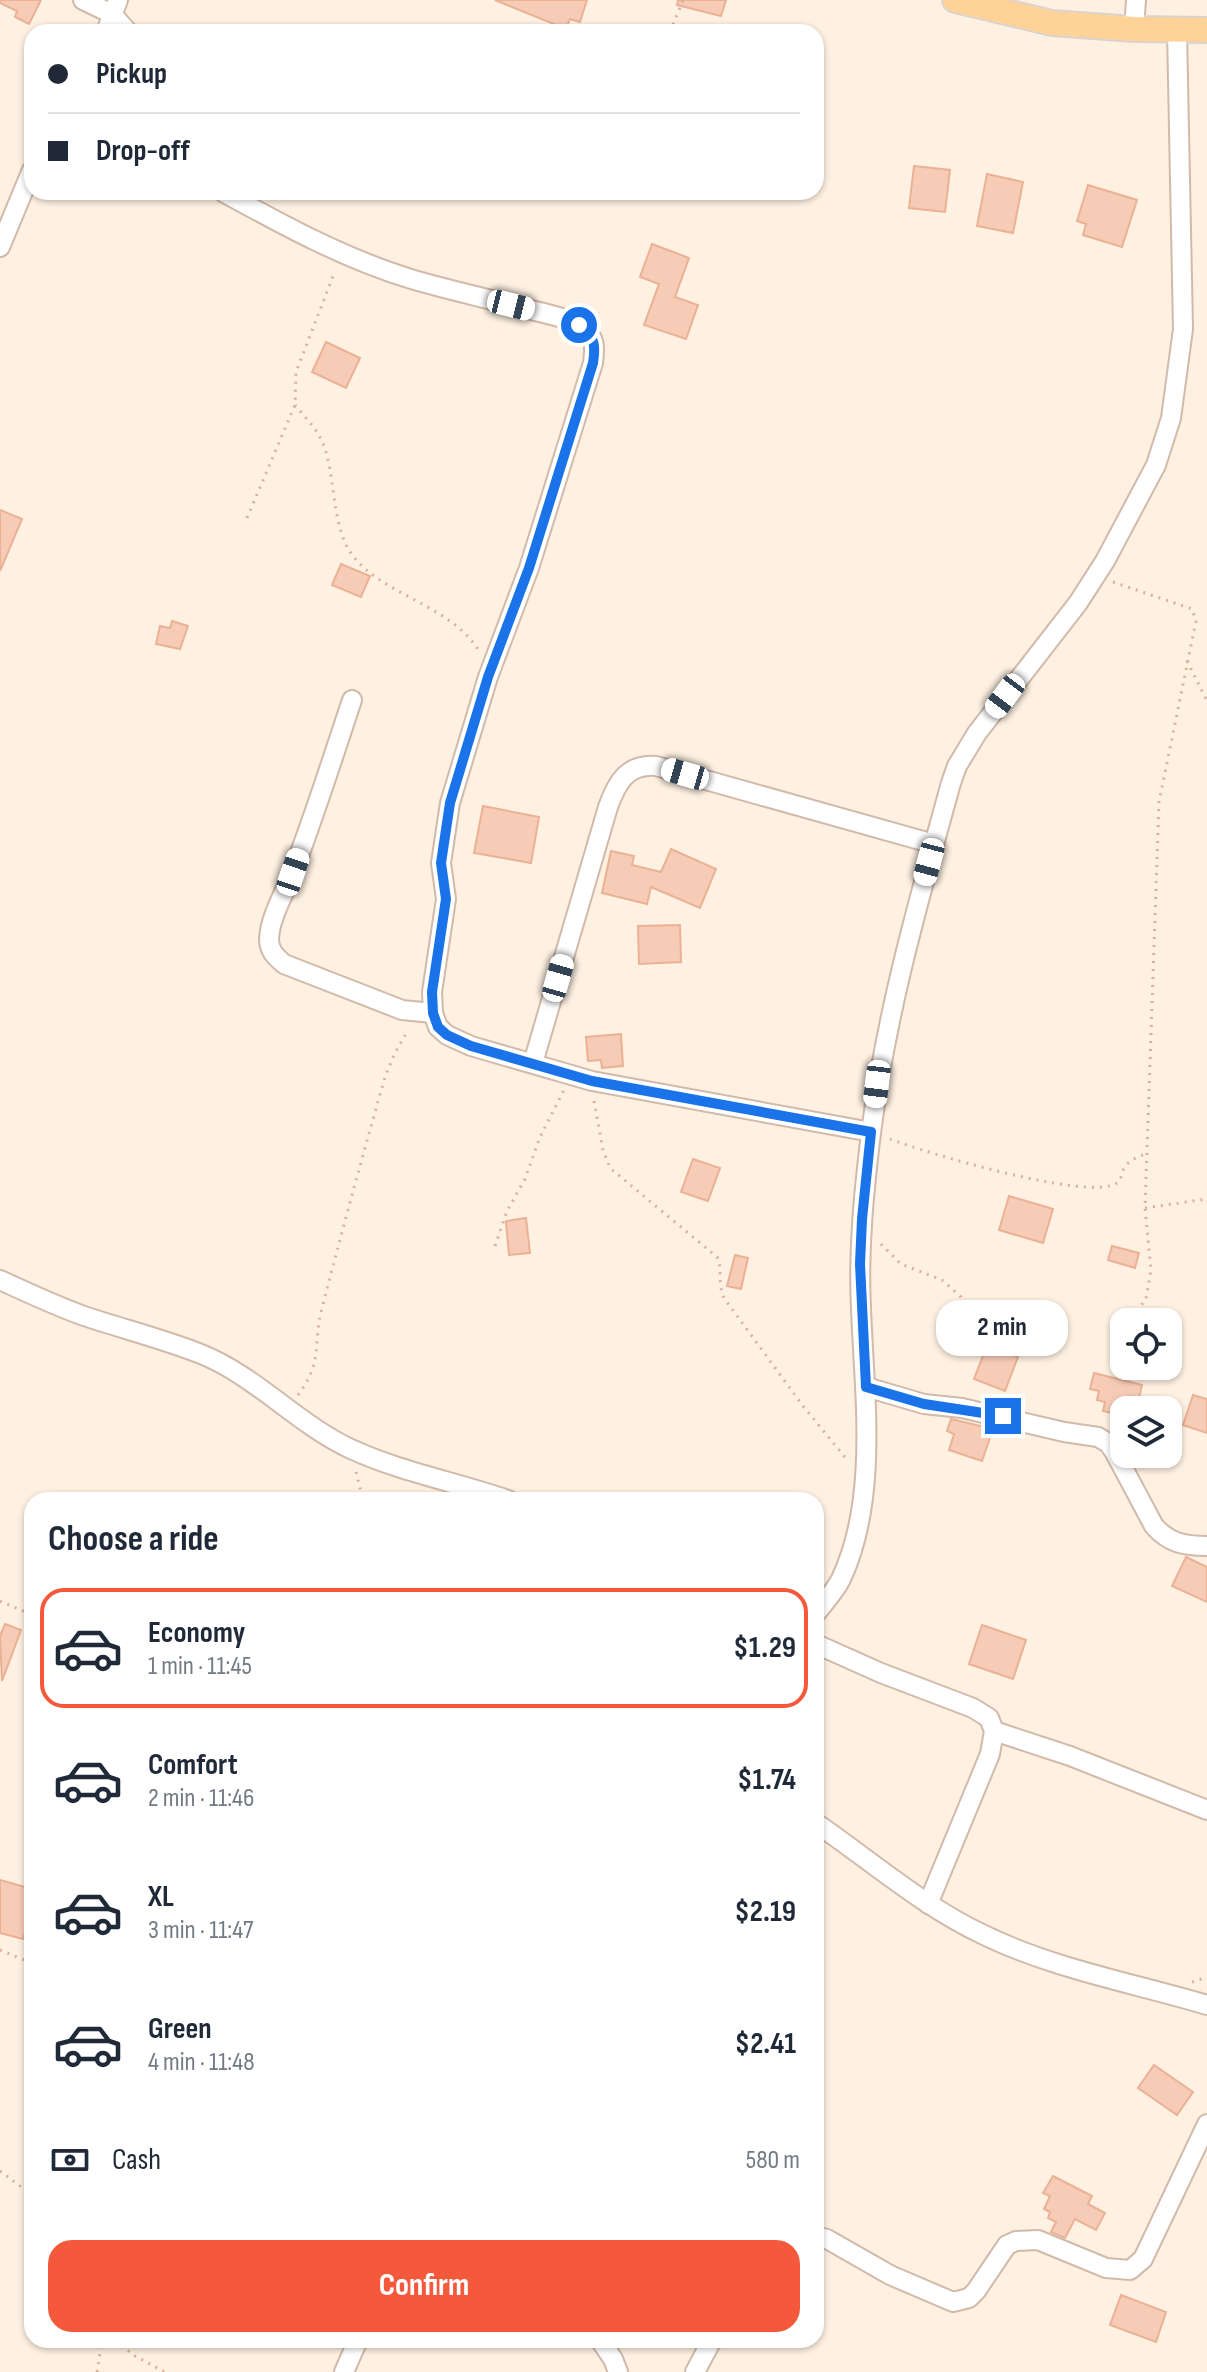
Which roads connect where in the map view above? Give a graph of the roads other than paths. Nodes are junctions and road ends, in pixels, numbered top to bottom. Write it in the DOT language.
graph roads {
  1 [pos="83,0"];
  2 [pos="955,0"];
  3 [pos="1136,0"];
  4 [pos="112,15"];
  5 [pos="1134,29"];
  6 [pos="1177,30"];
  7 [pos="1207,30"];
  8 [pos="24,189"];
  9 [pos="238,200"];
  10 [pos="0,247"];
  11 [pos="352,700"];
  12 [pos="934,844"];
  13 [pos="426,1013"];
  14 [pos="533,1063"];
  15 [pos="871,1132"];
  16 [pos="0,1280"];
  17 [pos="866,1387"];
  18 [pos="479,1492"];
  19 [pos="1207,1546"];
  20 [pos="824,1602"];
  21 [pos="824,1648"];
  22 [pos="994,1731"];
  23 [pos="1207,1810"];
  24 [pos="824,1829"];
  25 [pos="928,1904"];
  26 [pos="1207,2005"];
  27 [pos="1207,2124"];
  28 [pos="824,2239"];
  29 [pos="354,2348"];
  30 [pos="605,2348"];
  31 [pos="708,2348"];
  32 [pos="344,2372"];
  33 [pos="618,2372"];
  34 [pos="695,2372"];
  1 -- 4 [label="street"];
  2 -- 5 [label="main road"];
  3 -- 5 [label="street"];
  5 -- 6 [label="main road"];
  6 -- 7 [label="main road"];
  6 -- 12 [label="street"];
  8 -- 10 [label="street"];
  9 -- 13 [label="street"];
  11 -- 13 [label="street"];
  12 -- 14 [label="street"];
  12 -- 15 [label="street"];
  13 -- 14 [label="street"];
  14 -- 15 [label="street"];
  15 -- 17 [label="street"];
  16 -- 18 [label="street"];
  17 -- 19 [label="street"];
  17 -- 20 [label="street"];
  21 -- 22 [label="street"];
  22 -- 23 [label="street"];
  22 -- 25 [label="street"];
  24 -- 25 [label="street"];
  25 -- 26 [label="street"];
  27 -- 28 [label="street"];
  29 -- 32 [label="street"];
  30 -- 33 [label="street"];
  31 -- 34 [label="street"];
}
